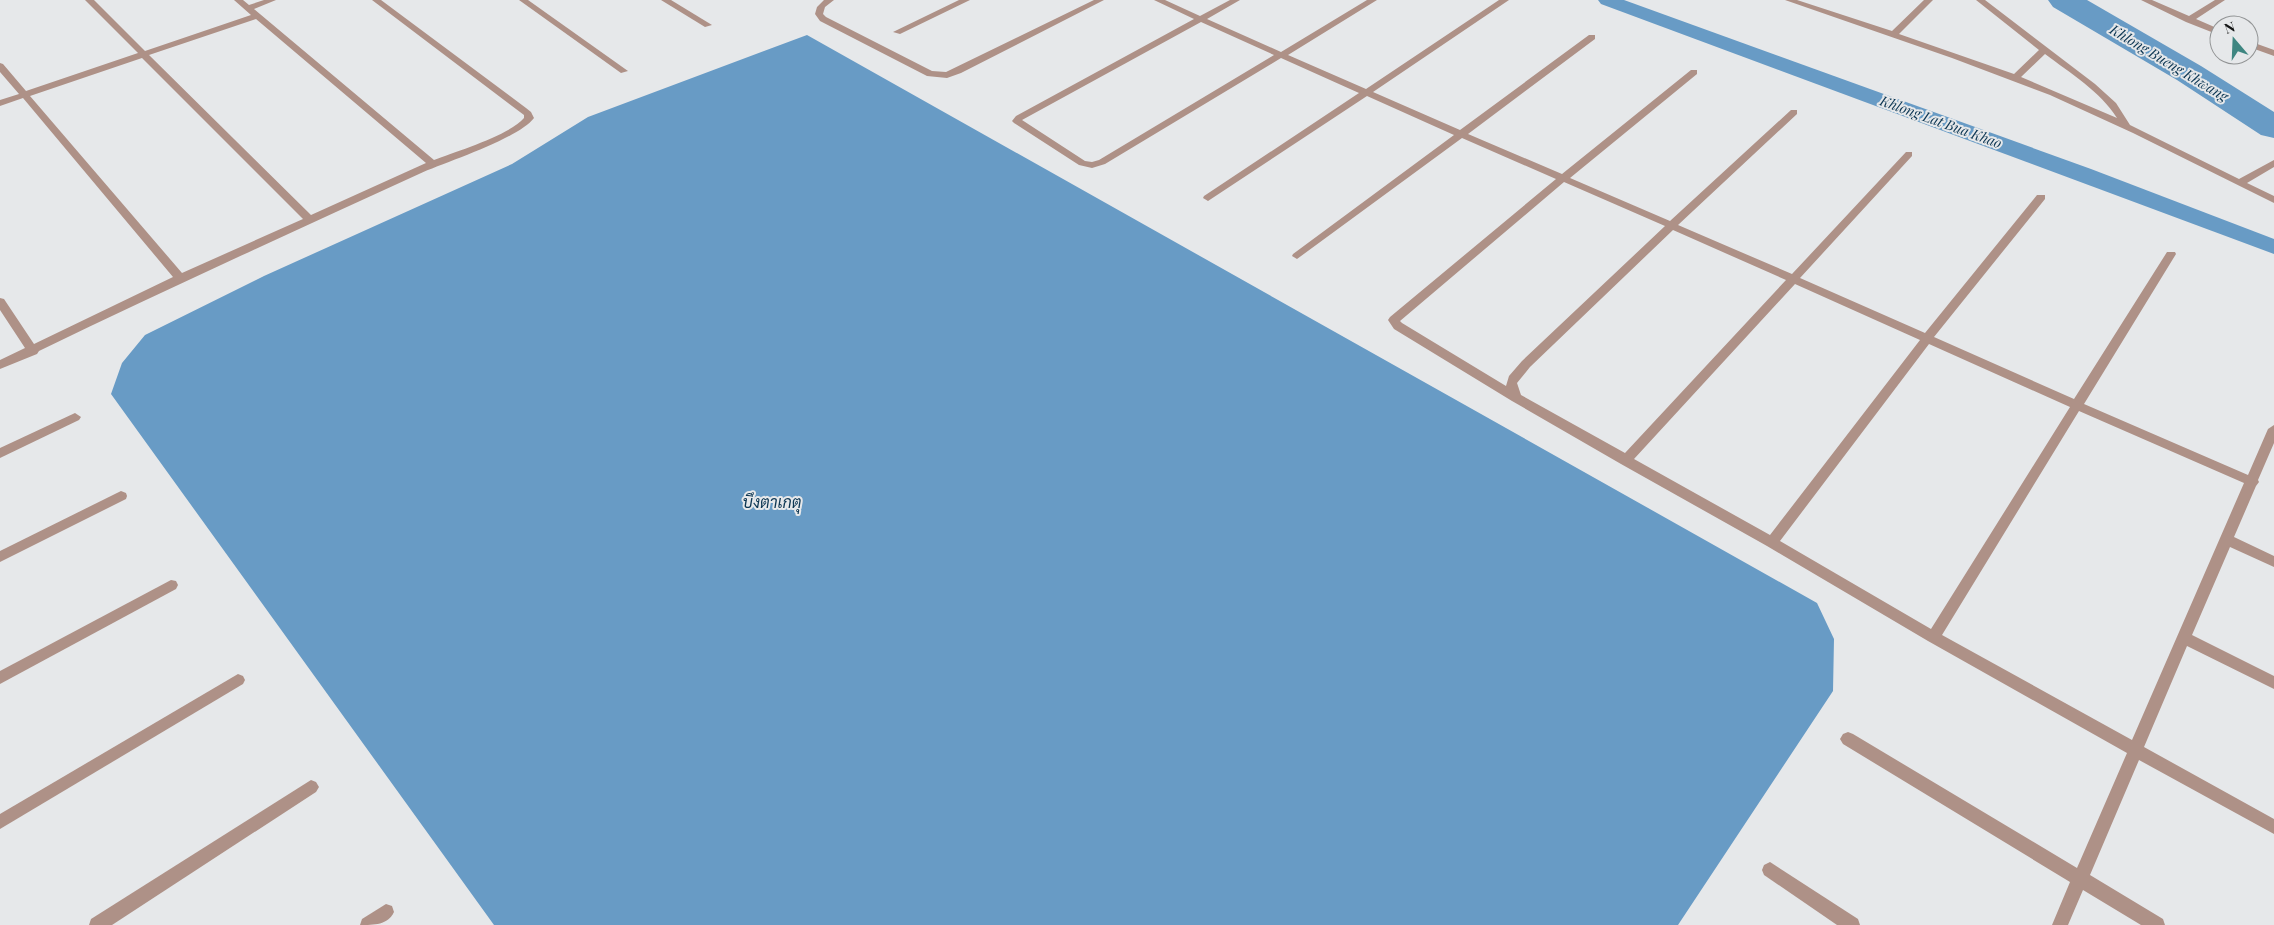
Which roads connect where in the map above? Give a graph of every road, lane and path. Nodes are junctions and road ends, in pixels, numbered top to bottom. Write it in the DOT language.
graph roads {
  1 [pos="89,0"];
  2 [pos="238,0"];
  3 [pos="272,0"];
  4 [pos="376,0"];
  5 [pos="522,0"];
  6 [pos="665,0"];
  7 [pos="966,0"];
  8 [pos="1100,0"];
  9 [pos="1158,0"];
  10 [pos="1236,0"];
  11 [pos="1373,0"];
  12 [pos="1505,0"];
  13 [pos="1789,0"];
  14 [pos="1929,0"];
  15 [pos="1980,0"];
  16 [pos="2145,0"];
  17 [pos="2221,0"];
  18 [pos="823,1"];
  19 [pos="248,8"];
  20 [pos="257,16"];
  21 [pos="1201,19"];
  22 [pos="2189,20"];
  23 [pos="708,25"];
  24 [pos="2209,28"];
  25 [pos="896,32"];
  26 [pos="1893,35"];
  27 [pos="1592,37"];
  28 [pos="2259,48"];
  29 [pos="2045,50"];
  30 [pos="2274,53"];
  31 [pos="145,54"];
  32 [pos="1280,55"];
  33 [pos="0,66"];
  34 [pos="624,71"];
  35 [pos="1694,72"];
  36 [pos="2015,78"];
  37 [pos="1365,93"];
  38 [pos="25,95"];
  39 [pos="0,103"];
  40 [pos="1794,112"];
  41 [pos="2127,127"];
  42 [pos="1461,134"];
  43 [pos="1909,154"];
  44 [pos="2274,163"];
  45 [pos="432,164"];
  46 [pos="1563,178"];
  47 [pos="2239,183"];
  48 [pos="2041,197"];
  49 [pos="1208,198"];
  50 [pos="2274,200"];
  51 [pos="310,220"];
  52 [pos="1670,226"];
  53 [pos="2171,254"];
  54 [pos="1297,256"];
  55 [pos="180,278"];
  56 [pos="1792,279"];
  57 [pos="0,302"];
  58 [pos="1927,339"];
  59 [pos="33,350"];
  60 [pos="0,365"];
  61 [pos="1516,398"];
  62 [pos="2077,407"];
  63 [pos="75,417"];
  64 [pos="2274,429"];
  65 [pos="0,453"];
  66 [pos="2269,458"];
  67 [pos="1625,461"];
  68 [pos="2253,482"];
  69 [pos="121,496"];
  70 [pos="2227,540"];
  71 [pos="1772,542"];
  72 [pos="0,557"];
  73 [pos="2274,562"];
  74 [pos="171,585"];
  75 [pos="1933,637"];
  76 [pos="2184,638"];
  77 [pos="0,678"];
  78 [pos="238,680"];
  79 [pos="2274,683"];
  80 [pos="1848,739"];
  81 [pos="2135,751"];
  82 [pos="311,787"];
  83 [pos="0,822"];
  84 [pos="2274,827"];
  85 [pos="1770,870"];
  86 [pos="2079,878"];
  87 [pos="386,912"];
  88 [pos="97,925"];
  89 [pos="368,925"];
  90 [pos="1852,925"];
  91 [pos="2060,925"];
  92 [pos="2157,925"];
  1 -- 31 [label="street"];
  2 -- 19 [label="street"];
  3 -- 19 [label="street"];
  4 -- 45 [label="street"];
  5 -- 34 [label="street"];
  6 -- 23 [label="street"];
  7 -- 25 [label="street"];
  8 -- 18 [label="street"];
  9 -- 21 [label="street"];
  10 -- 21 [label="street"];
  11 -- 32 [label="street"];
  12 -- 37 [label="street"];
  13 -- 26 [label="street"];
  14 -- 26 [label="street"];
  15 -- 29 [label="street"];
  16 -- 22 [label="street"];
  17 -- 22 [label="street"];
  19 -- 20 [label="street"];
  20 -- 31 [label="street"];
  20 -- 45 [label="street"];
  21 -- 32 [label="street"];
  21 -- 32 [label="street"];
  22 -- 24 [label="street"];
  26 -- 36 [label="street"];
  27 -- 42 [label="street"];
  28 -- 30 [label="street"];
  29 -- 36 [label="street"];
  29 -- 41 [label="street"];
  31 -- 38 [label="street"];
  31 -- 51 [label="street"];
  32 -- 37 [label="street"];
  33 -- 38 [label="street"];
  35 -- 46 [label="street"];
  36 -- 41 [label="street"];
  37 -- 42 [label="street"];
  37 -- 49 [label="street"];
  38 -- 39 [label="street"];
  38 -- 55 [label="street"];
  40 -- 52 [label="street"];
  41 -- 47 [label="street"];
  42 -- 46 [label="street"];
  42 -- 54 [label="street"];
  43 -- 56 [label="street"];
  44 -- 47 [label="street"];
  45 -- 51 [label="street"];
  46 -- 52 [label="street"];
  46 -- 61 [label="street"];
  47 -- 50 [label="street"];
  48 -- 58 [label="street"];
  51 -- 55 [label="street"];
  52 -- 56 [label="street"];
  52 -- 61 [label="street"];
  53 -- 62 [label="street"];
  55 -- 59 [label="street"];
  56 -- 58 [label="street"];
  56 -- 67 [label="street"];
  57 -- 59 [label="street"];
  58 -- 62 [label="street"];
  58 -- 71 [label="street"];
  59 -- 60 [label="street"];
  61 -- 67 [label="street"];
  62 -- 68 [label="street"];
  62 -- 75 [label="street"];
  63 -- 65 [label="street"];
  64 -- 66 [label="street"];
  66 -- 68 [label="street"];
  67 -- 71 [label="street"];
  68 -- 70 [label="street"];
  69 -- 72 [label="street"];
  70 -- 73 [label="street"];
  70 -- 76 [label="street"];
  71 -- 75 [label="street"];
  74 -- 77 [label="street"];
  75 -- 81 [label="street"];
  76 -- 79 [label="street"];
  76 -- 81 [label="street"];
  78 -- 83 [label="street"];
  80 -- 86 [label="street"];
  81 -- 84 [label="street"];
  81 -- 86 [label="street"];
  82 -- 88 [label="street"];
  85 -- 90 [label="street"];
  86 -- 91 [label="street"];
  86 -- 92 [label="street"];
  87 -- 89 [label="street"];
}
